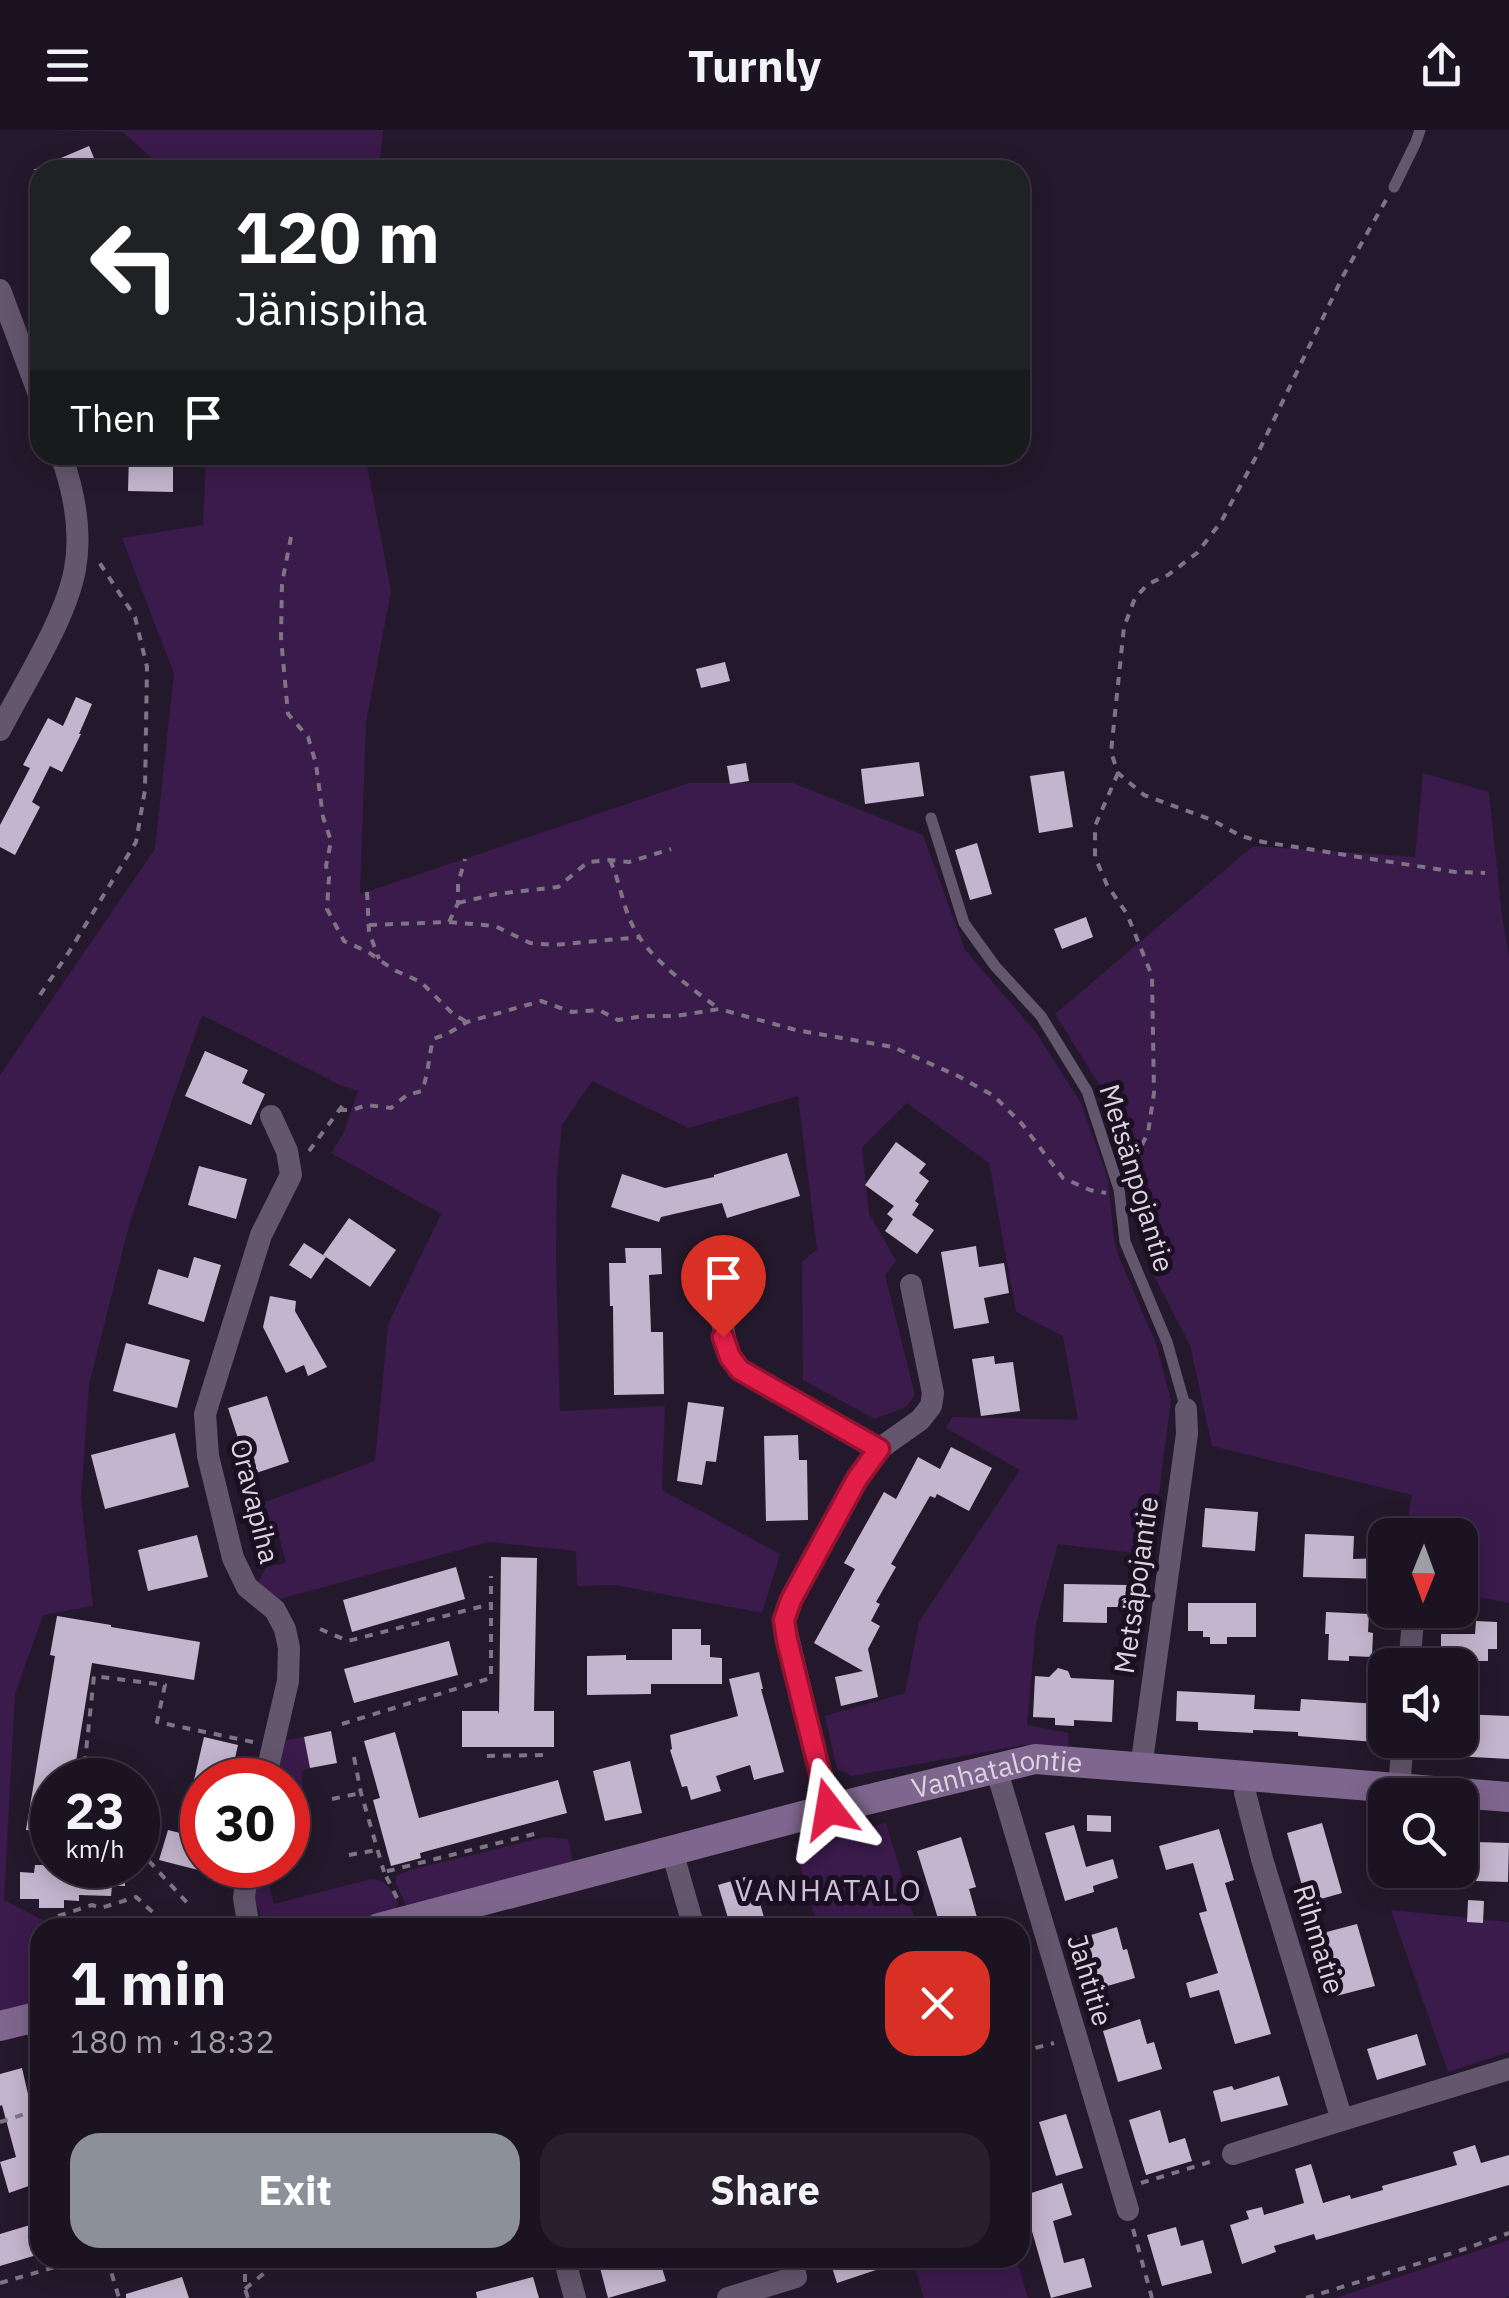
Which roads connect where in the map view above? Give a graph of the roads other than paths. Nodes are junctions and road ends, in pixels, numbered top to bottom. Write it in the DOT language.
graph roads {
  1 [pos="1420,130"];
  2 [pos="1394,187"];
  3 [pos="0,290"];
  4 [pos="30,370"];
  5 [pos="65,465"];
  6 [pos="0,730"];
  7 [pos="931,818"];
  8 [pos="271,1116"];
  9 [pos="912,1285"];
  10 [pos="721,1314"];
  11 [pos="1186,1410"];
  12 [pos="879,1449"];
  13 [pos="269,1758"];
  14 [pos="996,1768"];
  15 [pos="1142,1768"];
  16 [pos="1246,1776"];
  17 [pos="1368,1786"];
  18 [pos="1478,1794"];
  19 [pos="1509,1797"];
  20 [pos="829,1809"];
  21 [pos="672,1851"];
  22 [pos="245,1888"];
  23 [pos="466,1917"];
  24 [pos="247,1918"];
  25 [pos="691,1918"];
  26 [pos="30,2024"];
  27 [pos="0,2026"];
  28 [pos="1509,2069"];
  29 [pos="1342,2120"];
  30 [pos="1233,2154"];
  31 [pos="1125,2200"];
  32 [pos="567,2268"];
  33 [pos="794,2268"];
  34 [pos="575,2298"];
  35 [pos="728,2298"];
  1 -- 2 [label="lane"];
  3 -- 4 [label="street"];
  5 -- 6 [label="street"];
  7 -- 11 [label="lane, Metsänpojantie"];
  8 -- 13 [label="street, Oravapiha"];
  9 -- 12 [label="street"];
  10 -- 12 [label="street"];
  11 -- 15 [label="street, Metsäpojantie"];
  12 -- 20 [label="street"];
  14 -- 15 [label="street, Vanhatalontie"];
  14 -- 20 [label="street, Vanhatalontie"];
  14 -- 31 [label="street, Jahtitie"];
  15 -- 16 [label="street, Vanhatalontie"];
  16 -- 17 [label="street, Vanhatalontie"];
  16 -- 29 [label="street, Rihmatie"];
  18 -- 19 [label="street, Vanhatalontie"];
  20 -- 21 [label="street, Vanhatalontie"];
  21 -- 23 [label="street, Vanhatalontie"];
  21 -- 25 [label="street"];
  22 -- 24 [label="street"];
  26 -- 27 [label="street"];
  28 -- 29 [label="street"];
  29 -- 30 [label="street"];
  32 -- 34 [label="street"];
  33 -- 35 [label="street"];
}
